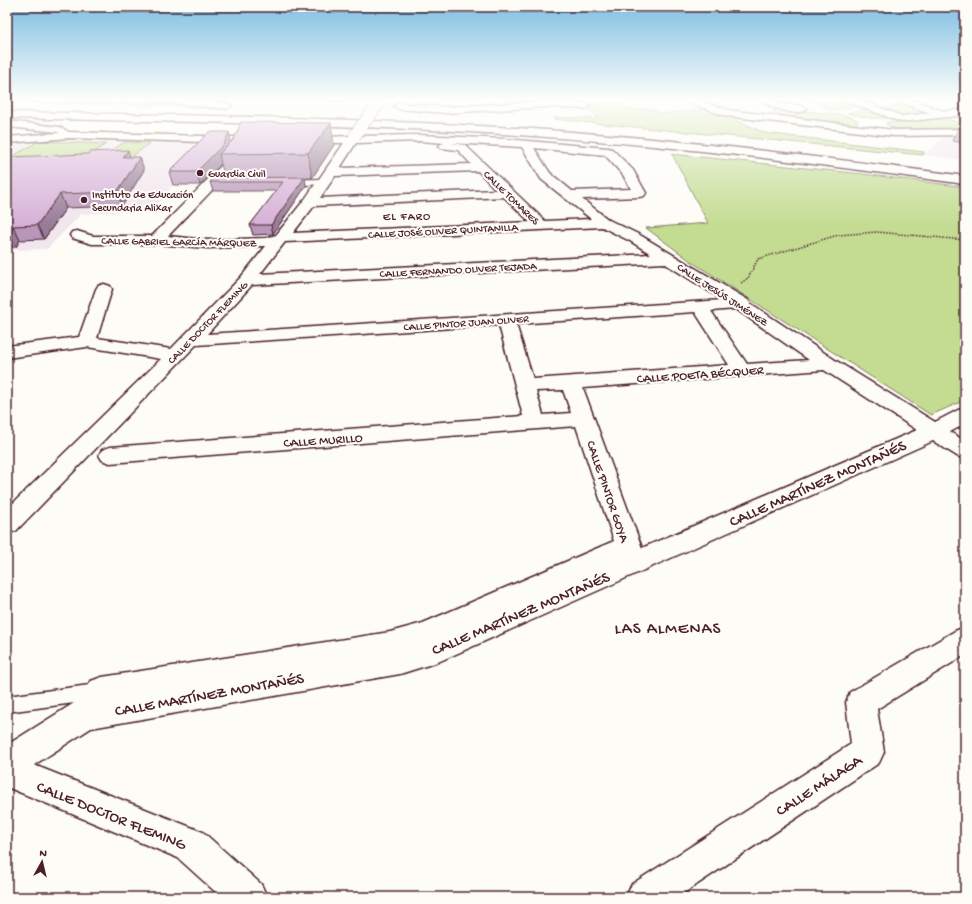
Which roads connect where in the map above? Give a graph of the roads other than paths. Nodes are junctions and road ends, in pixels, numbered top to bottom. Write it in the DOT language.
graph roads {
  1 [pos="241,141"];
  2 [pos="351,141"];
  3 [pos="425,141"];
  4 [pos="487,141"];
  5 [pos="638,141"];
  6 [pos="727,141"];
  7 [pos="527,145"];
  8 [pos="481,167"];
  9 [pos="965,170"];
  10 [pos="327,177"];
  11 [pos="965,180"];
  12 [pos="212,183"];
  13 [pos="228,183"];
  14 [pos="268,183"];
  15 [pos="507,193"];
  16 [pos="569,195"];
  17 [pos="310,202"];
  18 [pos="604,223"];
  19 [pos="542,226"];
  20 [pos="77,235"];
  21 [pos="281,238"];
  22 [pos="156,240"];
  23 [pos="668,258"];
  24 [pos="248,280"];
  25 [pos="104,289"];
  26 [pos="742,304"];
  27 [pos="700,307"];
  28 [pos="506,320"];
  29 [pos="191,340"];
  30 [pos="87,342"];
  31 [pos="7,352"];
  32 [pos="175,355"];
  33 [pos="828,364"];
  34 [pos="741,370"];
  35 [pos="571,383"];
  36 [pos="525,386"];
  37 [pos="965,415"];
  38 [pos="584,419"];
  39 [pos="535,422"];
  40 [pos="933,432"];
  41 [pos="965,452"];
  42 [pos="110,455"];
  43 [pos="7,524"];
  44 [pos="631,554"];
  45 [pos="965,640"];
  46 [pos="93,703"];
  47 [pos="7,704"];
  48 [pos="7,764"];
  49 [pos="7,771"];
  50 [pos="248,897"];
  51 [pos="644,897"];
  1 -- 12 [label="main road"];
  2 -- 10 [label="main road, CALLE DOCTOR FLEMING"];
  3 -- 8 [label="main road, CALLE TOMARES"];
  4 -- 7 [label="main road"];
  5 -- 11 [label="main road"];
  6 -- 9 [label="main road"];
  7 -- 16 [label="main road, CALLE JESÚS JIMÉNEZ"];
  7 -- 16 [label="main road"];
  8 -- 10 [label="main road"];
  8 -- 15 [label="main road, CALLE TOMARES"];
  10 -- 14 [label="street"];
  10 -- 17 [label="main road, CALLE DOCTOR FLEMING"];
  12 -- 13 [label="street"];
  12 -- 22 [label="main road"];
  15 -- 17 [label="main road"];
  15 -- 19 [label="main road, CALLE TOMARES"];
  16 -- 18 [label="main road, CALLE JESÚS JIMÉNEZ"];
  17 -- 21 [label="main road, CALLE DOCTOR FLEMING"];
  18 -- 19 [label="main road, CALLE JOSÉ OLIVER QUINTANILLA"];
  18 -- 23 [label="main road, CALLE JESÚS JIMÉNEZ"];
  19 -- 21 [label="main road, CALLE JOSÉ OLIVER QUINTANILLA"];
  20 -- 22 [label="main road, CALLE GABRIEL GARCÍA MÁRQUEZ"];
  21 -- 22 [label="main road, CALLE GABRIEL GARCÍA MÁRQUEZ"];
  21 -- 24 [label="main road, CALLE DOCTOR FLEMING"];
  23 -- 24 [label="main road, CALLE FERNANDO OLIVER TEJADA"];
  23 -- 26 [label="main road, CALLE JESÚS JIMÉNEZ"];
  24 -- 29 [label="main road, CALLE DOCTOR FLEMING"];
  25 -- 30 [label="main road"];
  26 -- 27 [label="main road, CALLE PINTOR JUAN OLIVER"];
  26 -- 33 [label="main road, CALLE JESÚS JIMÉNEZ"];
  27 -- 28 [label="main road, CALLE PINTOR JUAN OLIVER"];
  27 -- 34 [label="main road"];
  28 -- 29 [label="main road, CALLE PINTOR JUAN OLIVER"];
  28 -- 36 [label="main road"];
  29 -- 32 [label="main road, CALLE DOCTOR FLEMING"];
  30 -- 31 [label="main road"];
  30 -- 32 [label="main road"];
  32 -- 43 [label="main road, CALLE DOCTOR FLEMING"];
  33 -- 34 [label="main road, CALLE POETA BÉCQUER"];
  33 -- 40 [label="main road, CALLE JESÚS JIMÉNEZ"];
  34 -- 35 [label="main road, CALLE POETA BÉCQUER"];
  35 -- 36 [label="main road, CALLE POETA BÉCQUER"];
  35 -- 38 [label="main road, CALLE PINTOR GOYA"];
  36 -- 39 [label="main road"];
  37 -- 40 [label="main road, CALLE MARTÍNEZ MONTAÑÉS"];
  38 -- 39 [label="main road, CALLE MURILLO"];
  38 -- 44 [label="main road, CALLE PINTOR GOYA"];
  39 -- 42 [label="main road, CALLE MURILLO"];
  40 -- 41 [label="main road, CALLE JESÚS JIMÉNEZ"];
  40 -- 44 [label="main road, CALLE MARTÍNEZ MONTAÑÉS"];
  44 -- 46 [label="main road, CALLE MARTÍNEZ MONTAÑÉS"];
  45 -- 51 [label="main road, CALLE MÁLAGA"];
  46 -- 47 [label="lane"];
  46 -- 48 [label="main road, CALLE MARTÍNEZ MONTAÑÉS"];
  49 -- 50 [label="main road, CALLE DOCTOR FLEMING"];
}
